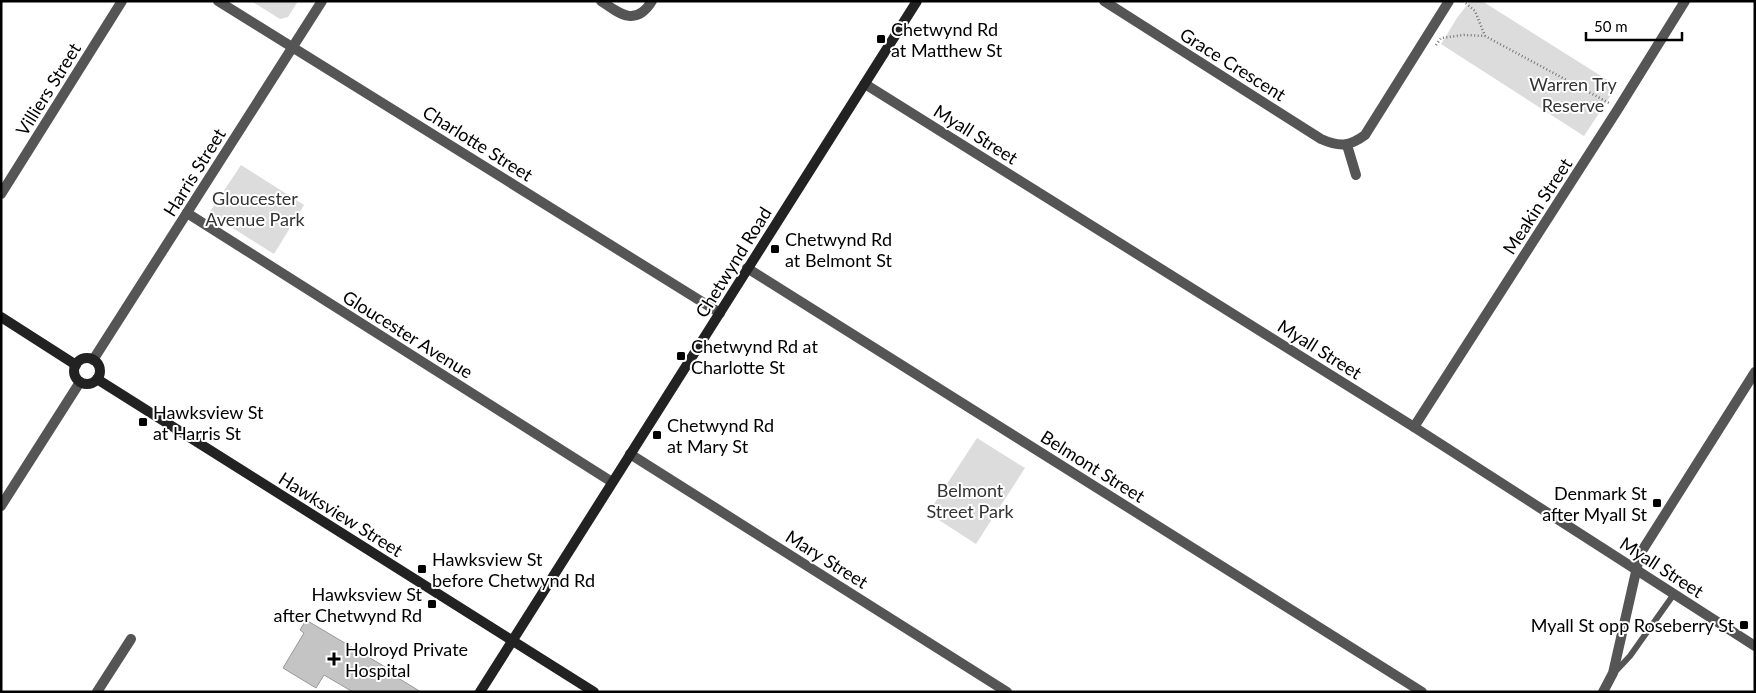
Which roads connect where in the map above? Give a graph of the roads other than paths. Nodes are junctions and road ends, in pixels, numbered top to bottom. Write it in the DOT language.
graph roads {
  1 [pos="122,1"];
  2 [pos="218,1"];
  3 [pos="322,1"];
  4 [pos="601,1"];
  5 [pos="652,1"];
  6 [pos="917,1"];
  7 [pos="1104,1"];
  8 [pos="1449,1"];
  9 [pos="1685,1"];
  10 [pos="293,47"];
  11 [pos="865,84"];
  12 [pos="1347,145"];
  13 [pos="1356,175"];
  14 [pos="1,194"];
  15 [pos="187,214"];
  16 [pos="747,268"];
  17 [pos="720,313"];
  18 [pos="1,317"];
  19 [pos="93,360"];
  20 [pos="76,365"];
  21 [pos="1755,372"];
  22 [pos="97,379"];
  23 [pos="80,382"];
  24 [pos="1751,386"];
  25 [pos="1414,427"];
  26 [pos="630,454"];
  27 [pos="612,482"];
  28 [pos="1,506"];
  29 [pos="1636,569"];
  30 [pos="1674,594"];
  31 [pos="131,639"];
  32 [pos="512,641"];
  33 [pos="1755,646"];
  34 [pos="1614,673"];
  35 [pos="97,692"];
  36 [pos="480,692"];
  37 [pos="594,692"];
  38 [pos="1007,692"];
  39 [pos="1422,692"];
  40 [pos="1603,692"];
  1 -- 14 [label="street, Villiers Street"];
  2 -- 10 [label="street, Charlotte Street"];
  3 -- 10 [label="street, Harris Street"];
  4 -- 5 [label="street"];
  6 -- 11 [label="street, Chetwynd Road"];
  7 -- 12 [label="street, Grace Crescent"];
  8 -- 12 [label="street"];
  9 -- 25 [label="street, Meakin Street"];
  10 -- 15 [label="street, Harris Street"];
  10 -- 17 [label="street, Charlotte Street"];
  11 -- 16 [label="street, Chetwynd Road"];
  11 -- 25 [label="street, Myall Street"];
  12 -- 13 [label="street"];
  15 -- 19 [label="street, Harris Street"];
  15 -- 27 [label="street, Gloucester Avenue"];
  16 -- 17 [label="street, Chetwynd Road"];
  16 -- 39 [label="street, Belmont Street"];
  17 -- 26 [label="street, Chetwynd Road"];
  18 -- 20 [label="street"];
  19 -- 20 [label="street"];
  19 -- 22 [label="street"];
  20 -- 23 [label="street"];
  21 -- 24 [label="street"];
  22 -- 23 [label="street"];
  22 -- 32 [label="street, Hawksview Street"];
  23 -- 28 [label="street"];
  24 -- 29 [label="street"];
  25 -- 29 [label="street, Myall Street"];
  26 -- 27 [label="street, Chetwynd Road"];
  26 -- 38 [label="street, Mary Street"];
  27 -- 32 [label="street, Chetwynd Road"];
  29 -- 30 [label="street, Myall Street"];
  29 -- 34 [label="street"];
  30 -- 33 [label="street, Myall Street"];
  30 -- 34 [label="lane"];
  31 -- 35 [label="street"];
  32 -- 36 [label="street, Chetwynd Road"];
  32 -- 37 [label="street, Hawksview Street"];
  34 -- 40 [label="street"];
}
